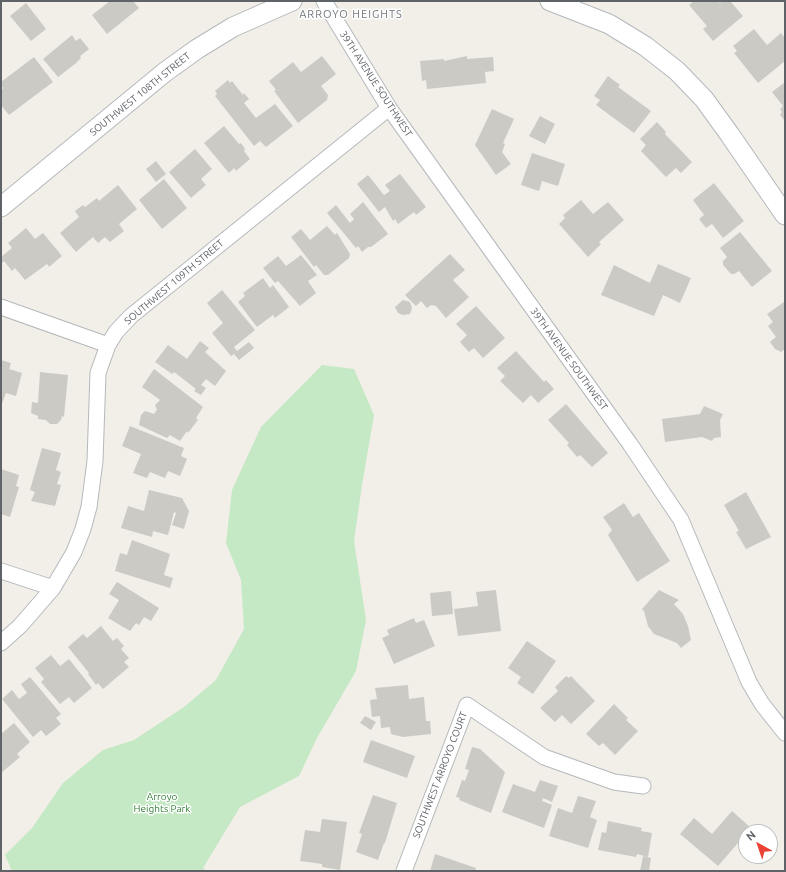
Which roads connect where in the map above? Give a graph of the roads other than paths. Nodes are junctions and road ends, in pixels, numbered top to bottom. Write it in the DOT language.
graph roads {
  1 [pos="292,1"];
  2 [pos="324,1"];
  3 [pos="550,1"];
  4 [pos="389,108"];
  5 [pos="1,207"];
  6 [pos="785,215"];
  7 [pos="1,307"];
  8 [pos="108,345"];
  9 [pos="1,571"];
  10 [pos="53,588"];
  11 [pos="1,643"];
  12 [pos="785,733"];
  13 [pos="643,786"];
  14 [pos="404,871"];
  1 -- 5 [label="street, SOUTHWEST 108TH STREET"];
  2 -- 4 [label="street, 39TH AVENUE SOUTHWEST"];
  3 -- 6 [label="street"];
  4 -- 8 [label="street, SOUTHWEST 109TH STREET"];
  4 -- 12 [label="street, 39TH AVENUE SOUTHWEST"];
  7 -- 8 [label="street"];
  8 -- 10 [label="street, SOUTHWEST 109TH STREET"];
  9 -- 10 [label="street"];
  10 -- 11 [label="street, SOUTHWEST 109TH STREET"];
  13 -- 14 [label="street, SOUTHWEST ARROYO COURT"];
}
